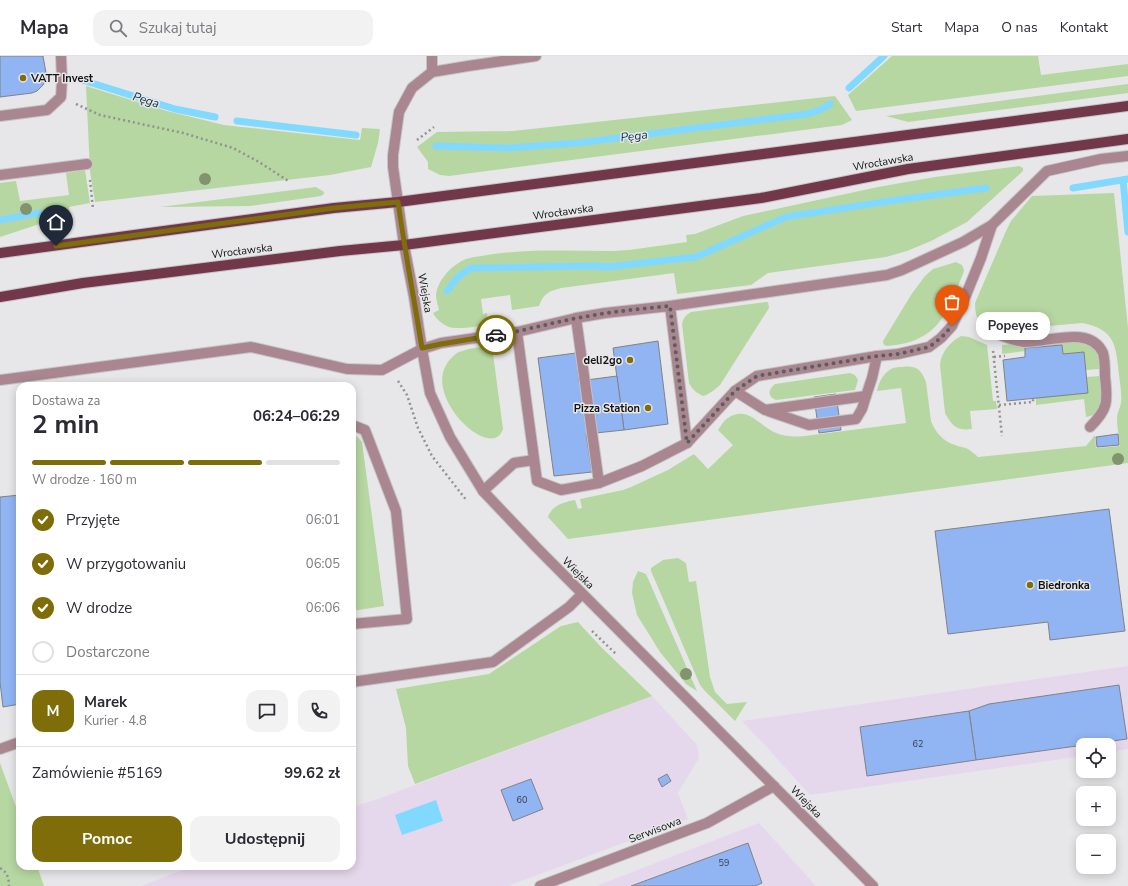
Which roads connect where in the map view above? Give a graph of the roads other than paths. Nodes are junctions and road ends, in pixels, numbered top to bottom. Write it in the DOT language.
graph roads {
  1 [pos="61,56"];
  2 [pos="432,56"];
  3 [pos="536,56"];
  4 [pos="432,72"];
  5 [pos="1128,106"];
  6 [pos="0,116"];
  7 [pos="1128,139"];
  8 [pos="1128,156"];
  9 [pos="87,164"];
  10 [pos="0,175"];
  11 [pos="398,202"];
  12 [pos="992,225"];
  13 [pos="404,245"];
  14 [pos="0,253"];
  15 [pos="0,297"];
  16 [pos="670,306"];
  17 [pos="576,318"];
  18 [pos="517,332"];
  19 [pos="1000,335"];
  20 [pos="422,348"];
  21 [pos="877,356"];
  22 [pos="0,380"];
  23 [pos="735,391"];
  24 [pos="866,396"];
  25 [pos="765,410"];
  26 [pos="356,427"];
  27 [pos="1090,427"];
  28 [pos="687,443"];
  29 [pos="534,460"];
  30 [pos="599,483"];
  31 [pos="483,491"];
  32 [pos="582,594"];
  33 [pos="356,624"];
  34 [pos="356,681"];
  35 [pos="16,743"];
  36 [pos="0,749"];
  37 [pos="774,786"];
  38 [pos="540,886"];
  39 [pos="873,886"];
  1 -- 6 [label="street"];
  2 -- 4 [label="street"];
  3 -- 4 [label="street"];
  4 -- 11 [label="street, Wiejska"];
  5 -- 11 [label="main road, Wrocławska"];
  7 -- 13 [label="main road, Wrocławska"];
  8 -- 12 [label="street"];
  9 -- 10 [label="street"];
  11 -- 13 [label="street, Wiejska"];
  11 -- 14 [label="main road, Wrocławska"];
  12 -- 16 [label="street"];
  12 -- 21 [label="street"];
  13 -- 15 [label="main road, Wrocławska"];
  13 -- 20 [label="street, Wiejska"];
  16 -- 17 [label="street"];
  16 -- 28 [label="street"];
  17 -- 18 [label="street"];
  17 -- 30 [label="street"];
  18 -- 20 [label="street"];
  18 -- 29 [label="street"];
  19 -- 27 [label="street"];
  20 -- 22 [label="street"];
  20 -- 31 [label="street, Wiejska"];
  21 -- 23 [label="street"];
  21 -- 24 [label="street"];
  23 -- 25 [label="street"];
  23 -- 28 [label="street"];
  24 -- 25 [label="street"];
  24 -- 25 [label="street"];
  26 -- 33 [label="street"];
  28 -- 30 [label="street"];
  29 -- 30 [label="street"];
  29 -- 31 [label="street"];
  31 -- 32 [label="street, Wiejska"];
  32 -- 34 [label="street"];
  32 -- 37 [label="street, Wiejska"];
  35 -- 36 [label="street"];
  37 -- 38 [label="street, Serwisowa"];
  37 -- 39 [label="street, Wiejska"];
}
